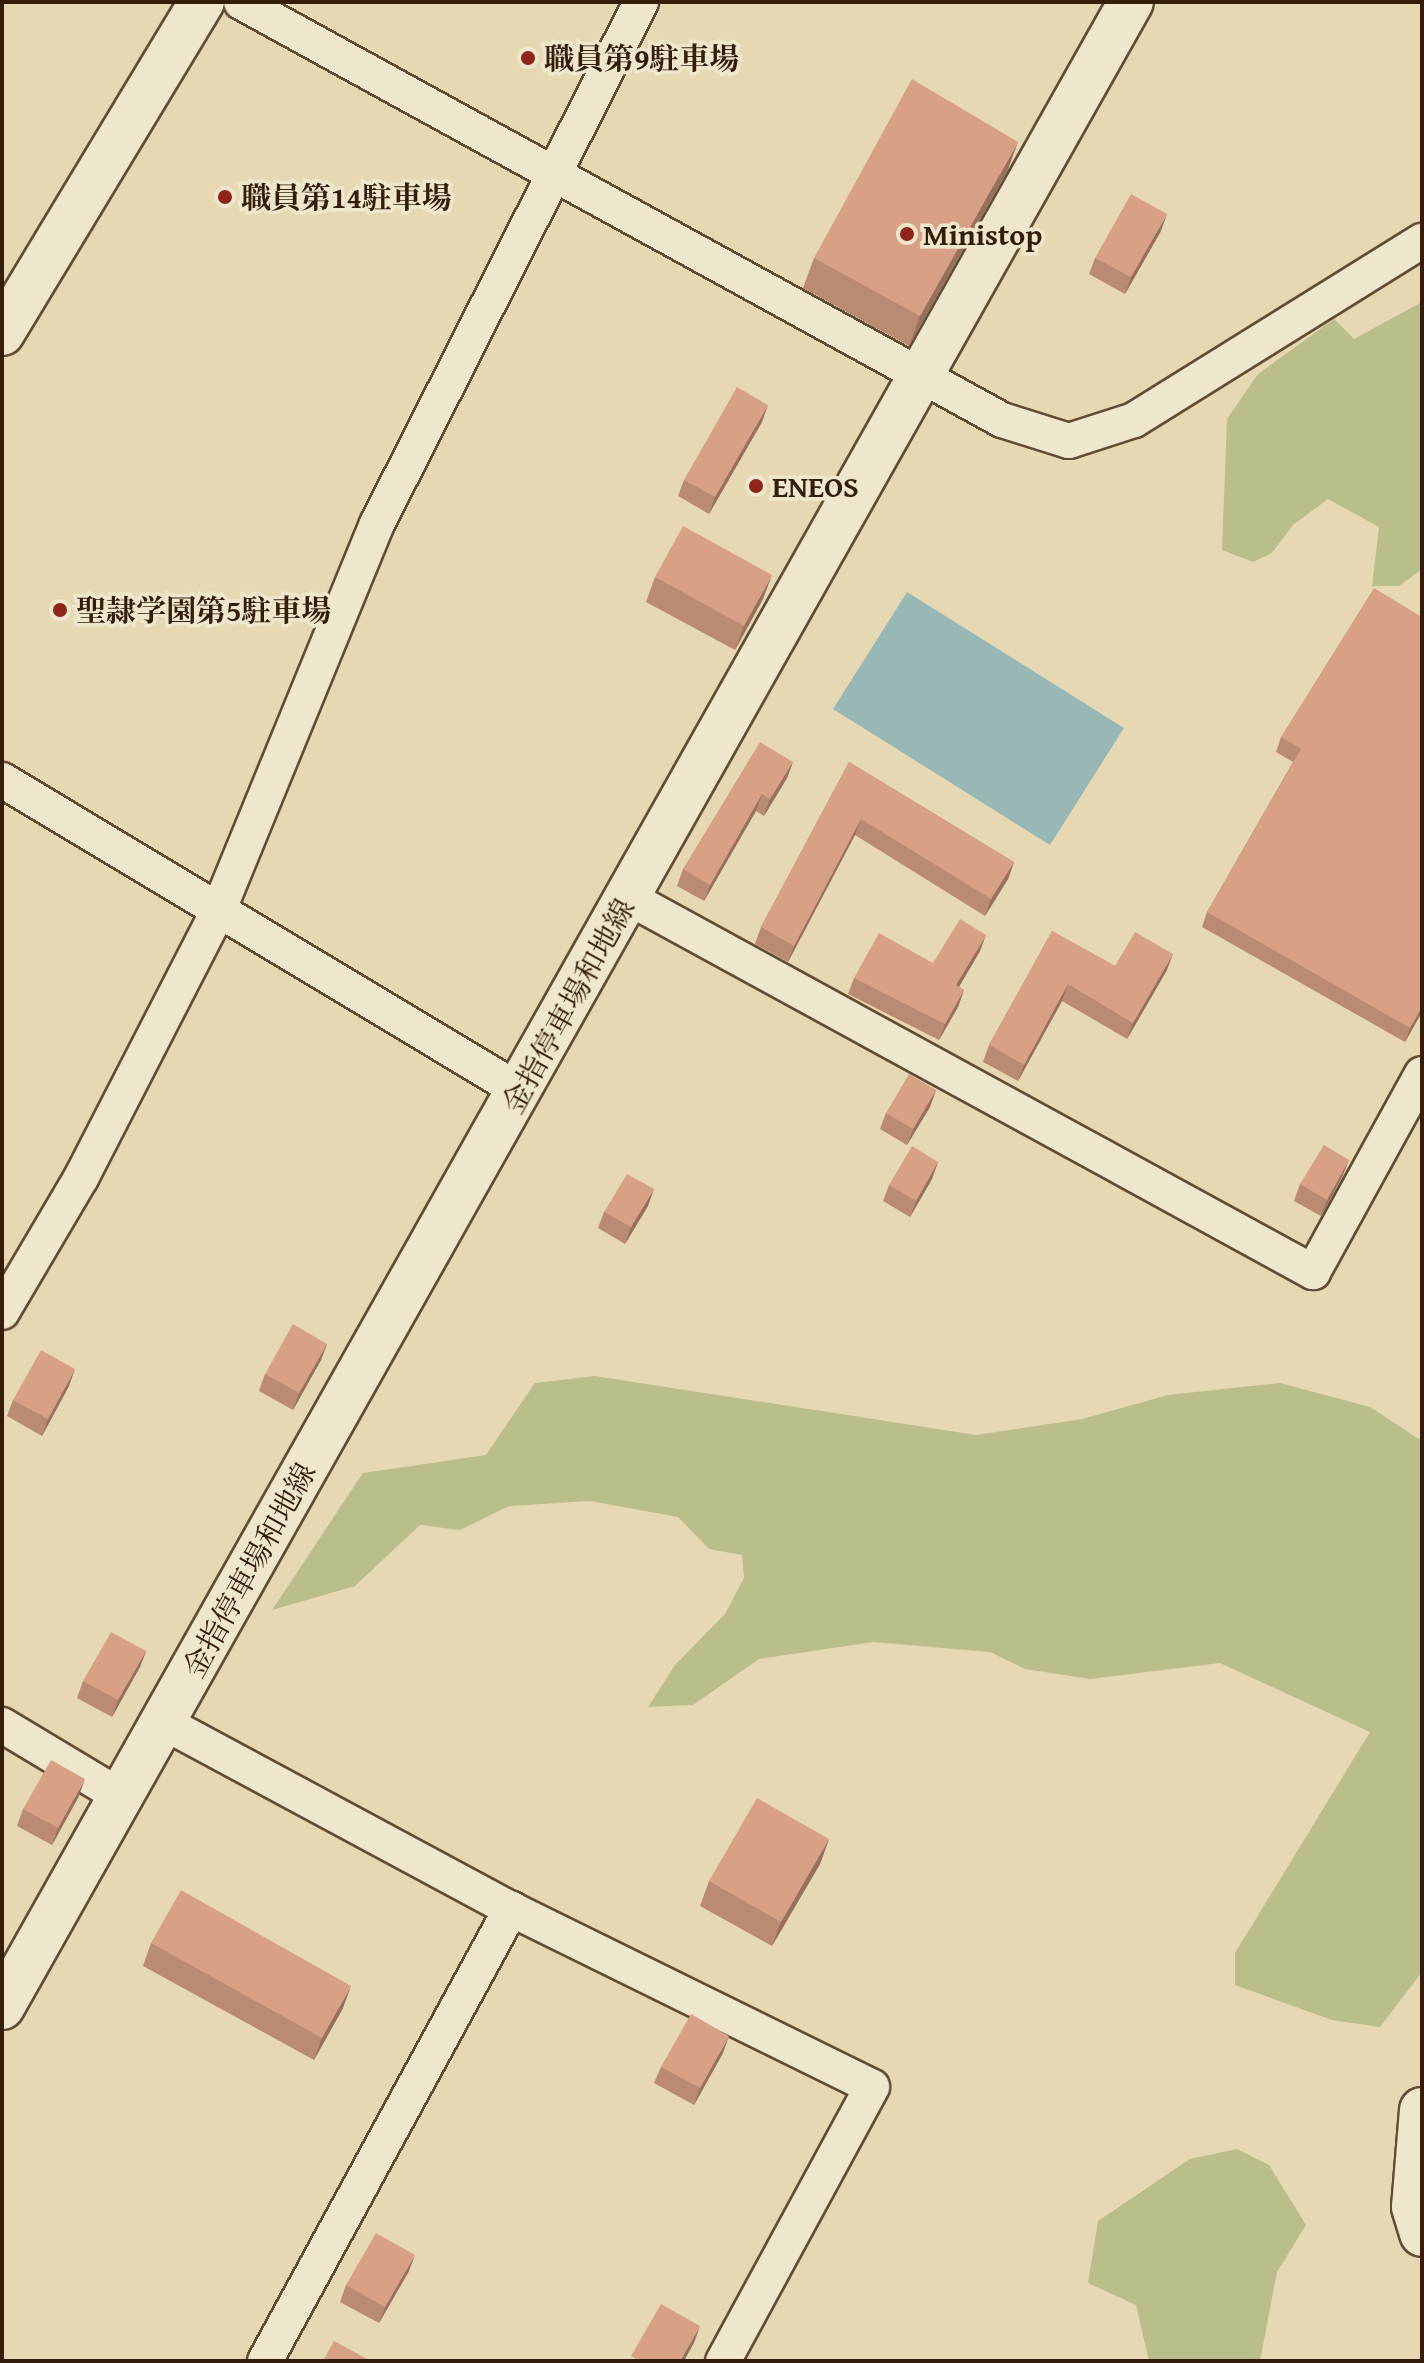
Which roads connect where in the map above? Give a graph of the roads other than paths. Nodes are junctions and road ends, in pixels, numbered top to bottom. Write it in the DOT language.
graph roads {
  1 [pos="202,2"];
  2 [pos="241,2"];
  3 [pos="641,2"];
  4 [pos="1131,2"];
  5 [pos="556,175"];
  6 [pos="1422,241"];
  7 [pos="2,333"];
  8 [pos="924,378"];
  9 [pos="2,780"];
  10 [pos="629,898"];
  11 [pos="219,909"];
  12 [pos="1422,1074"];
  13 [pos="520,1091"];
  14 [pos="2,1312"];
  15 [pos="163,1722"];
  16 [pos="2,1725"];
  17 [pos="120,1796"];
  18 [pos="511,1909"];
  19 [pos="2,2007"];
  20 [pos="1422,2110"];
  21 [pos="1422,2234"];
  22 [pos="265,2361"];
  23 [pos="723,2361"];
  1 -- 7 [label="main road"];
  2 -- 5 [label="street"];
  3 -- 5 [label="street"];
  4 -- 8 [label="main road, 金指停車場和地線"];
  5 -- 8 [label="street"];
  5 -- 11 [label="street"];
  6 -- 8 [label="street"];
  8 -- 10 [label="main road, 金指停車場和地線"];
  9 -- 11 [label="street"];
  10 -- 12 [label="street"];
  10 -- 13 [label="main road, 金指停車場和地線"];
  11 -- 13 [label="street"];
  11 -- 14 [label="street"];
  13 -- 15 [label="main road, 金指停車場和地線"];
  15 -- 17 [label="main road, 金指停車場和地線"];
  15 -- 18 [label="street"];
  16 -- 17 [label="street"];
  17 -- 19 [label="main road, 金指停車場和地線"];
  18 -- 22 [label="street"];
  18 -- 23 [label="street"];
  20 -- 21 [label="main road"];
}
